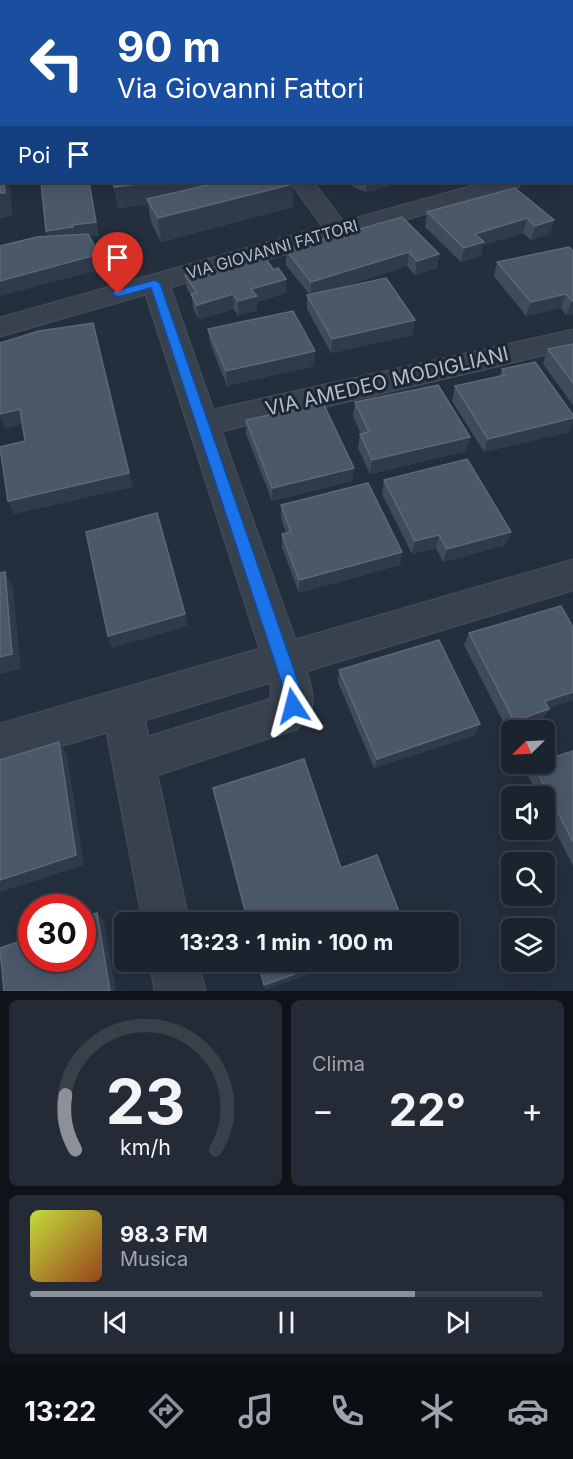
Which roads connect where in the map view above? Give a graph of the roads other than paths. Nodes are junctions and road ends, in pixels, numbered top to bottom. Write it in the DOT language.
graph roads {
  1 [pos="303,183"];
  2 [pos="506,183"];
  3 [pos="338,231"];
  4 [pos="155,283"];
  5 [pos="0,327"];
  6 [pos="573,339"];
  7 [pos="201,424"];
  8 [pos="573,575"];
  9 [pos="282,660"];
  10 [pos="122,708"];
  11 [pos="0,744"];
  12 [pos="133,762"];
  13 [pos="164,912"];
  14 [pos="176,972"];
  15 [pos="180,991"];
  1 -- 3 [label="street"];
  2 -- 3 [label="street, VIA GIOVANNI FATTORI"];
  3 -- 4 [label="street, VIA GIOVANNI FATTORI"];
  4 -- 5 [label="street, VIA GIOVANNI FATTORI"];
  4 -- 7 [label="street"];
  6 -- 7 [label="street, VIA AMEDEO MODIGLIANI"];
  7 -- 9 [label="street"];
  8 -- 9 [label="street"];
  9 -- 10 [label="street"];
  9 -- 12 [label="street"];
  10 -- 11 [label="street"];
  10 -- 12 [label="street"];
  12 -- 13 [label="street"];
  14 -- 15 [label="street"];
}
